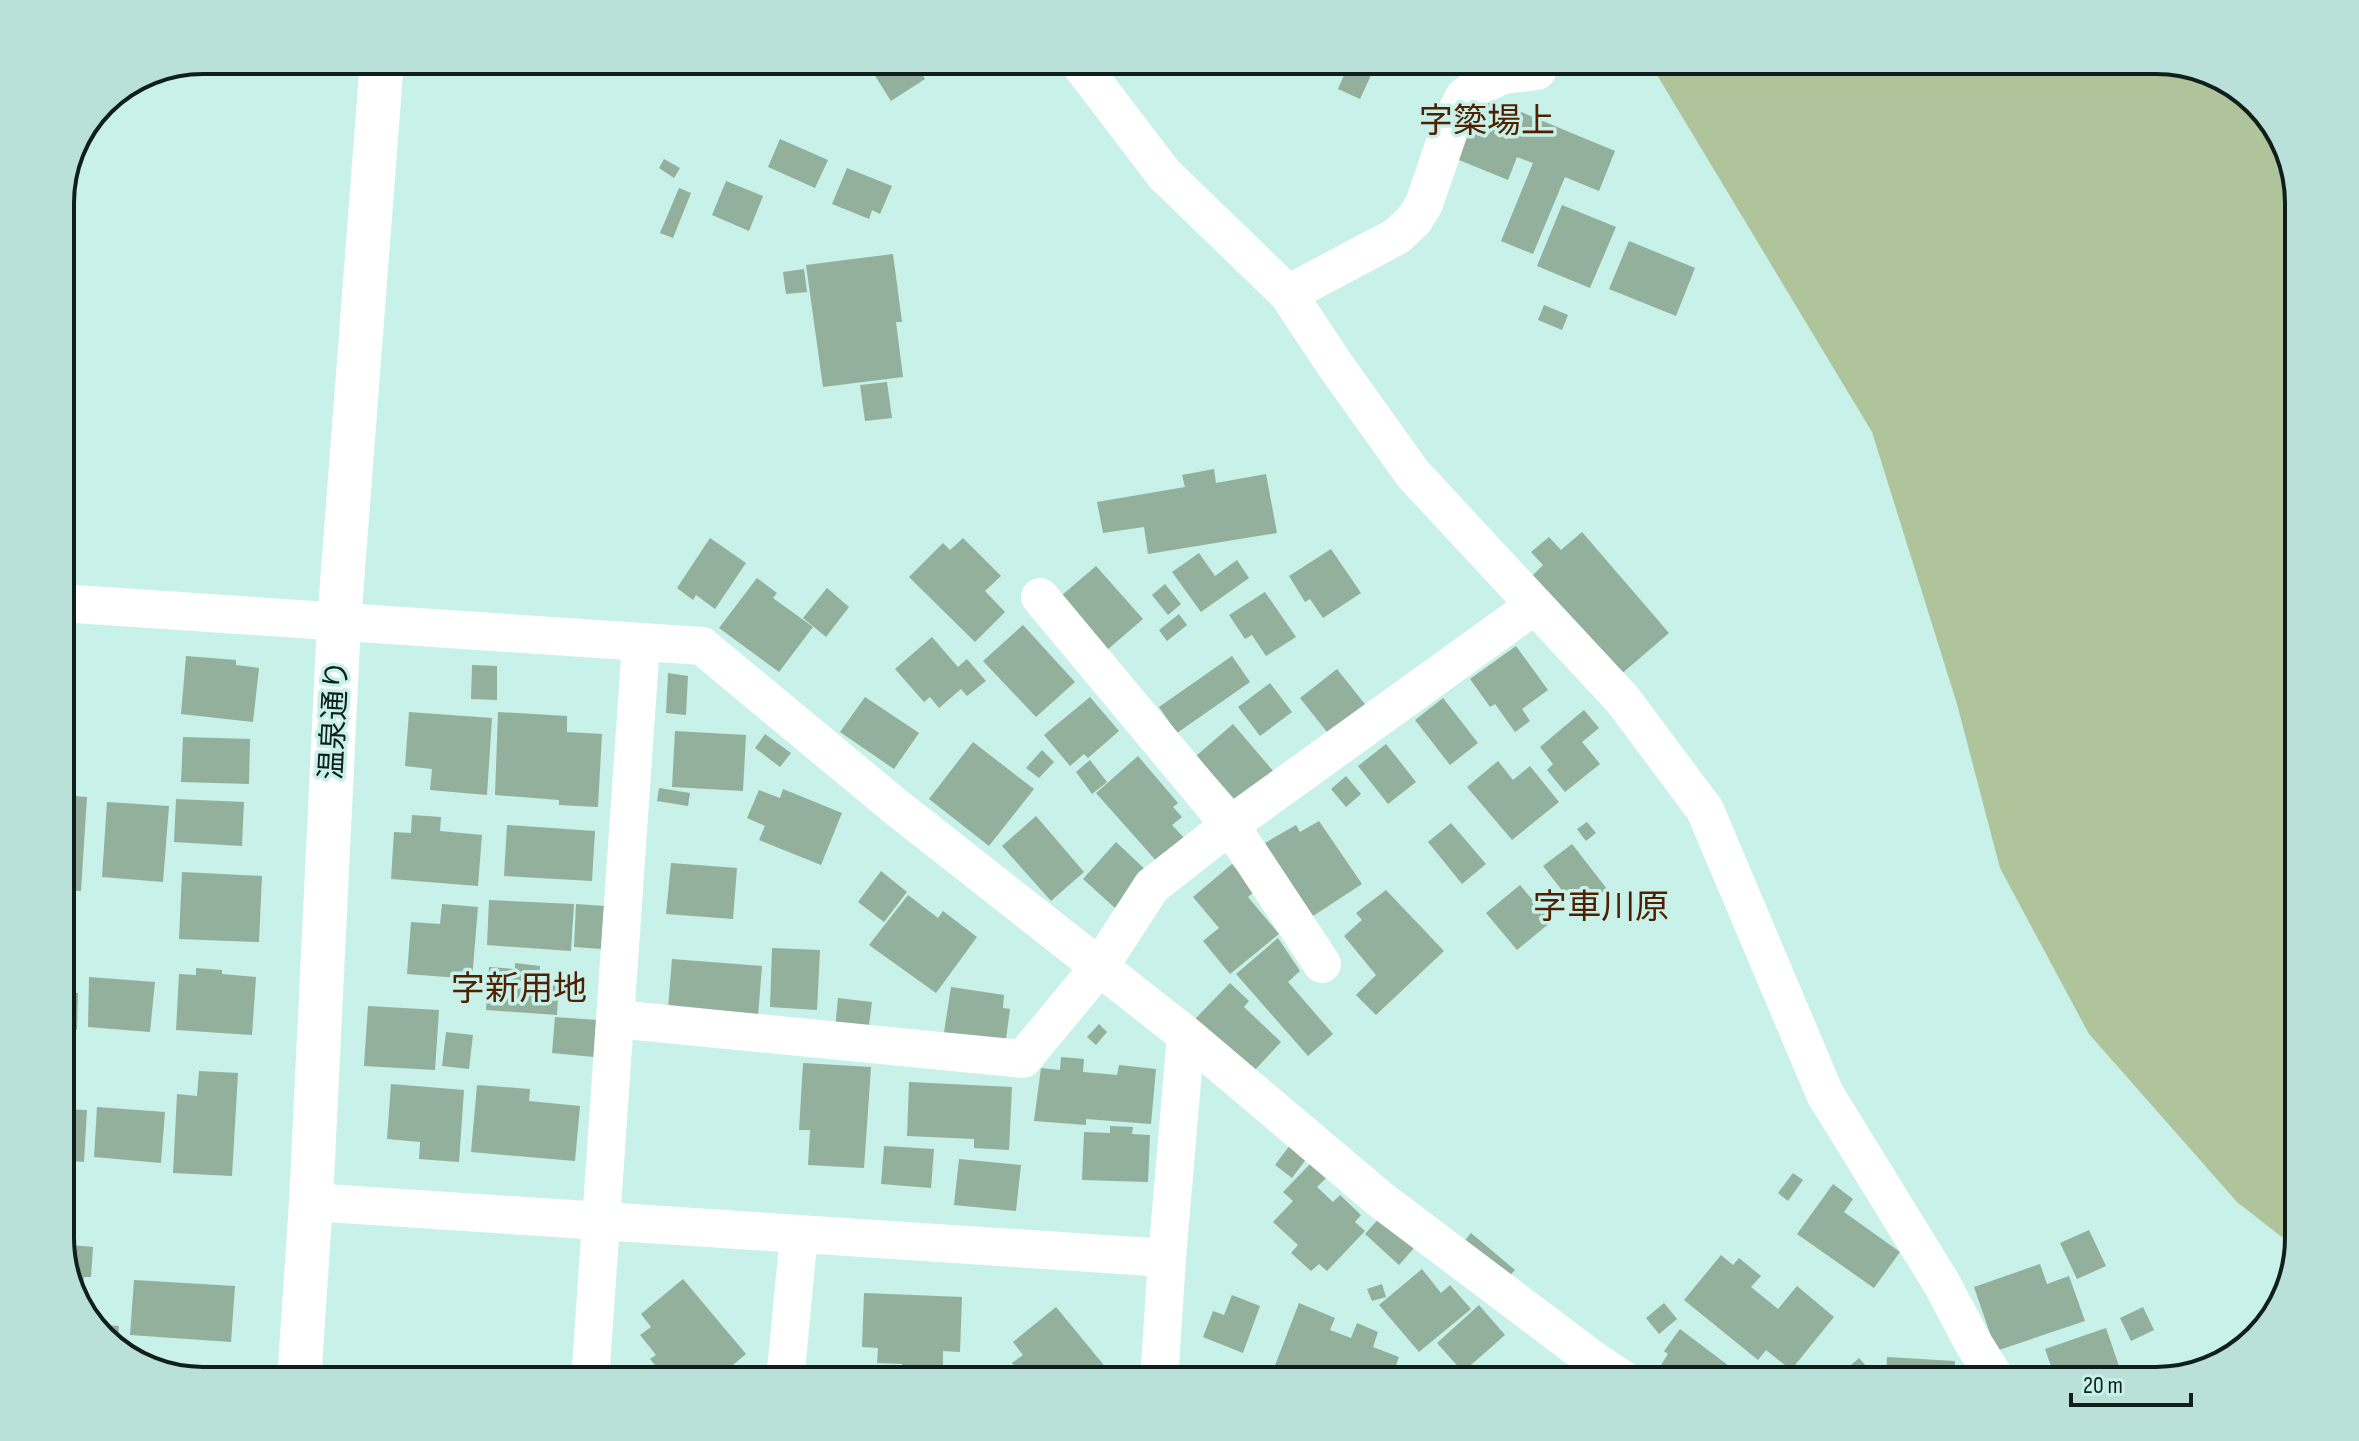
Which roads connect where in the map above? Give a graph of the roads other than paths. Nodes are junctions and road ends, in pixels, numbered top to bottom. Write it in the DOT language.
graph roads {
  1 [pos="381,74"];
  2 [pos="1088,74"];
  3 [pos="1512,74"];
  4 [pos="1288,294"];
  5 [pos="1040,597"];
  6 [pos="74,604"];
  7 [pos="1535,605"];
  8 [pos="339,622"];
  9 [pos="641,643"];
  10 [pos="1230,825"];
  11 [pos="1322,964"];
  12 [pos="1100,966"];
  13 [pos="616,1019"];
  14 [pos="1186,1035"];
  15 [pos="311,1202"];
  16 [pos="600,1221"];
  17 [pos="799,1234"];
  18 [pos="1167,1258"];
  19 [pos="300,1367"];
  20 [pos="591,1367"];
  21 [pos="786,1367"];
  22 [pos="1160,1367"];
  23 [pos="1604,1367"];
  24 [pos="1988,1367"];
  1 -- 8 [label="street, 温泉通り"];
  2 -- 4 [label="street"];
  3 -- 4 [label="street"];
  4 -- 7 [label="street"];
  5 -- 10 [label="street"];
  6 -- 8 [label="street"];
  7 -- 10 [label="street"];
  7 -- 24 [label="street"];
  8 -- 9 [label="street"];
  8 -- 15 [label="street, 温泉通り"];
  9 -- 12 [label="street"];
  9 -- 13 [label="street"];
  10 -- 11 [label="street"];
  10 -- 12 [label="street"];
  12 -- 13 [label="street"];
  12 -- 14 [label="street"];
  13 -- 16 [label="street"];
  14 -- 18 [label="street"];
  14 -- 23 [label="street"];
  15 -- 16 [label="street"];
  15 -- 19 [label="street, 温泉通り"];
  16 -- 17 [label="street"];
  16 -- 20 [label="street"];
  17 -- 18 [label="street"];
  17 -- 21 [label="street"];
  18 -- 22 [label="street"];
}
